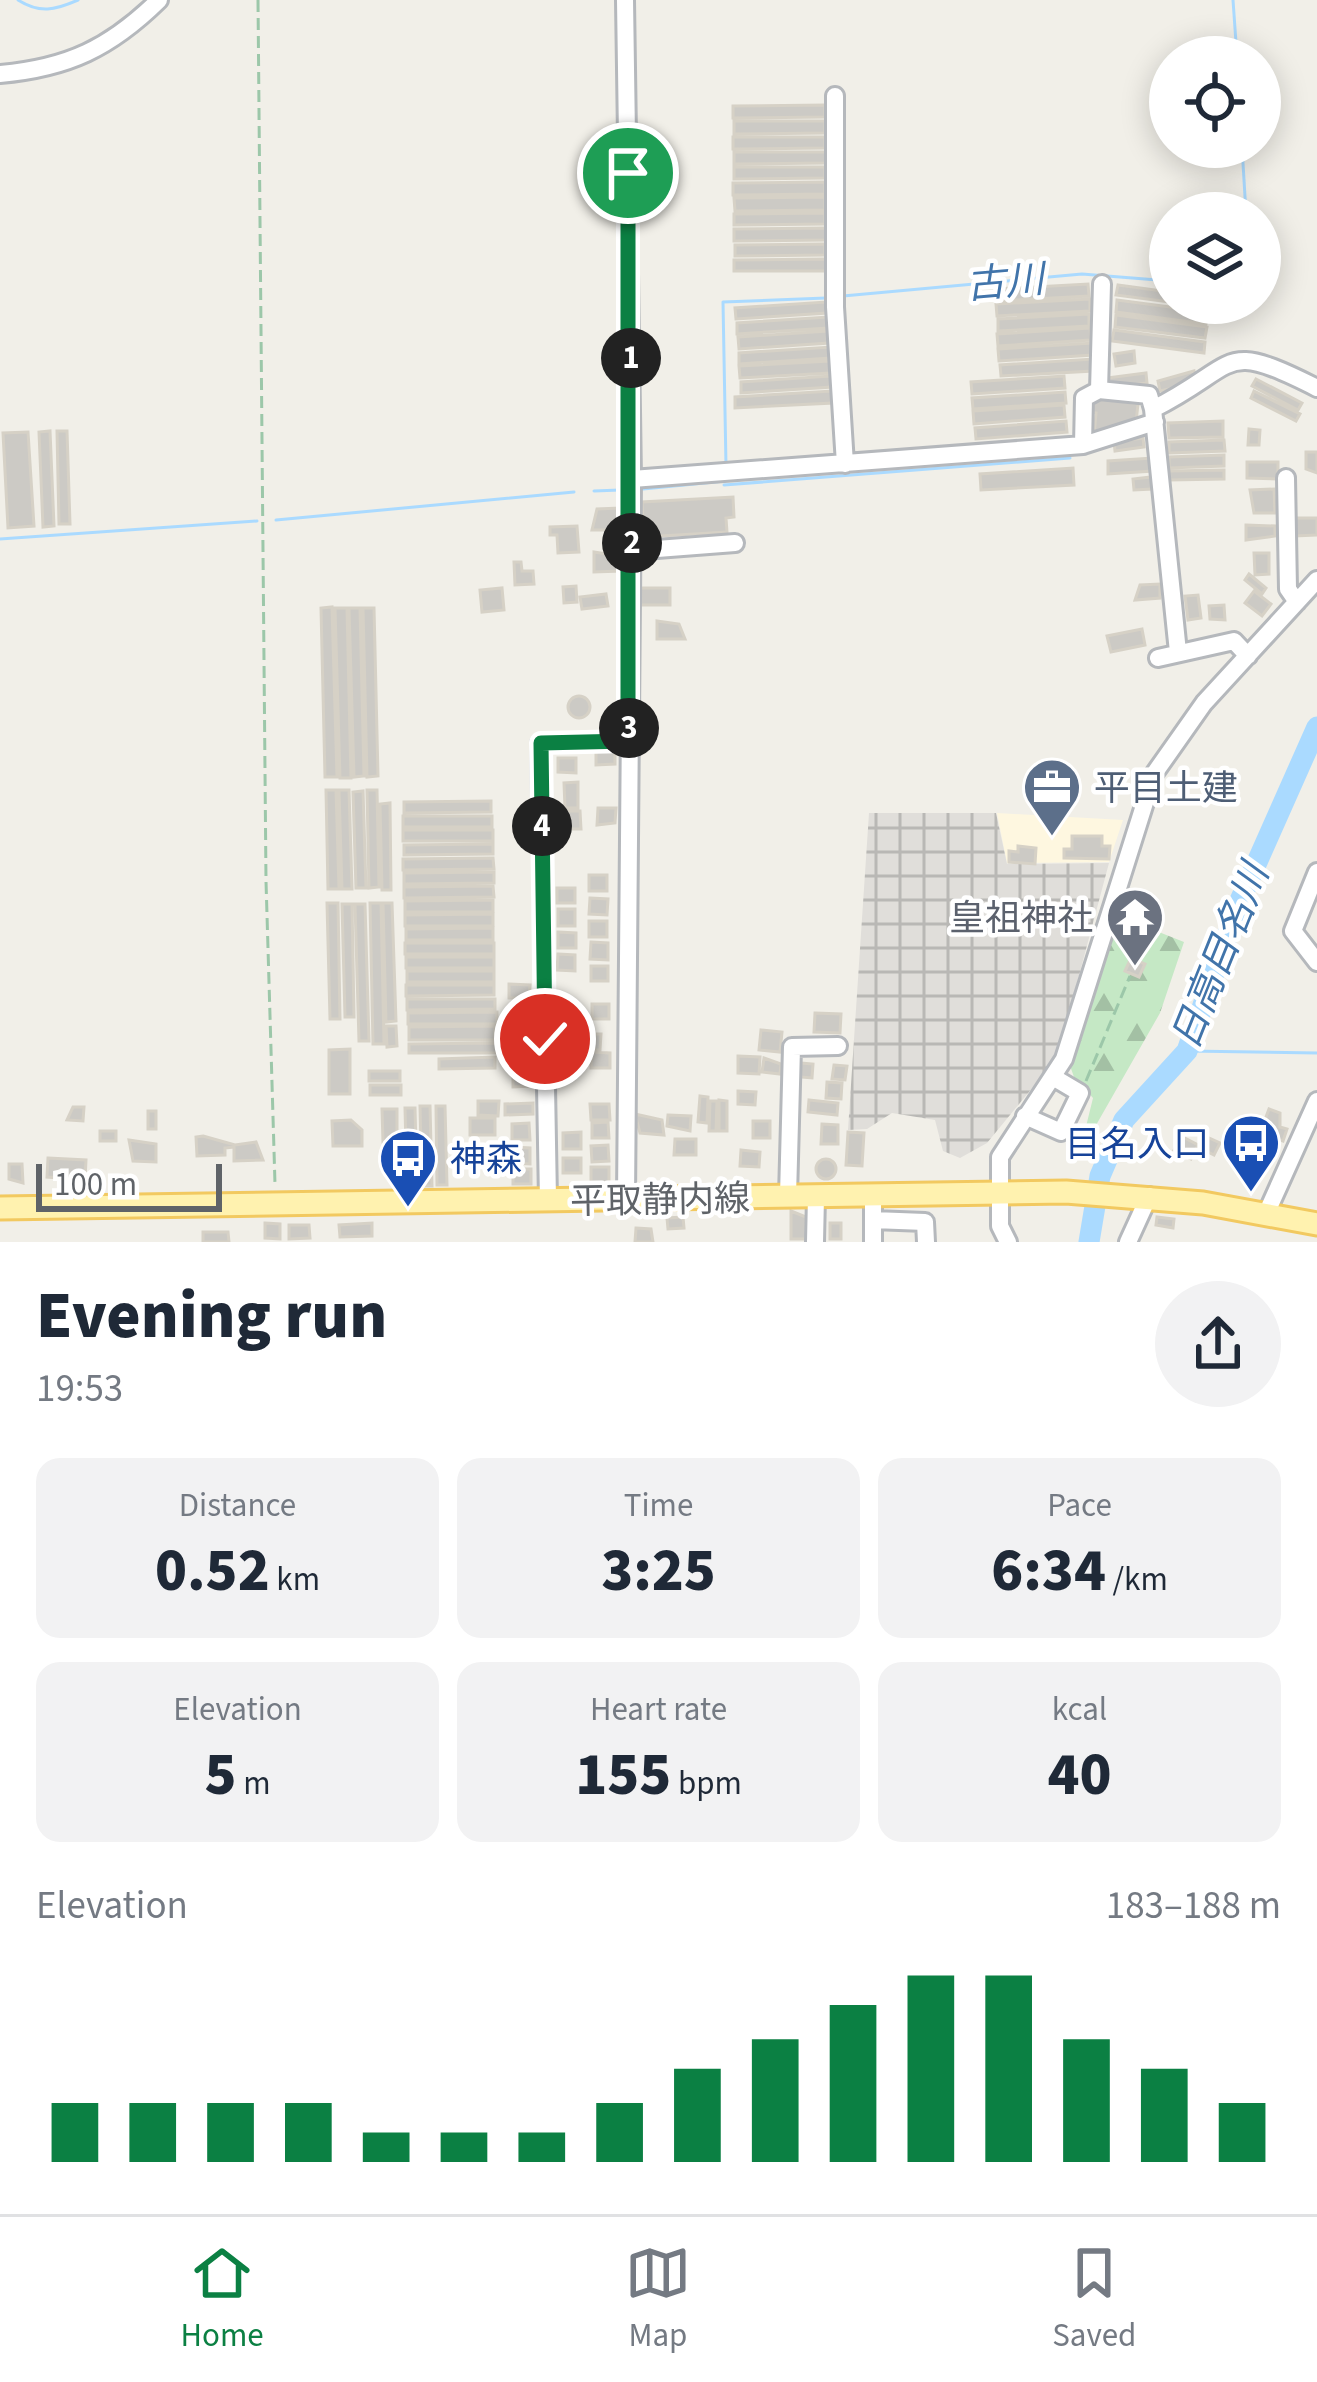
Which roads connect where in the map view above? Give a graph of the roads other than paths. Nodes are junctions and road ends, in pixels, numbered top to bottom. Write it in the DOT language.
graph roads {
  1 [pos="159,0"];
  2 [pos="626,0"];
  3 [pos="0,74"];
  4 [pos="835,96"];
  5 [pos="1102,284"];
  6 [pos="1317,388"];
  7 [pos="1099,390"];
  8 [pos="1154,416"];
  9 [pos="1083,445"];
  10 [pos="845,464"];
  11 [pos="1286,478"];
  12 [pos="632,479"];
  13 [pos="735,544"];
  14 [pos="632,551"];
  15 [pos="1317,580"];
  16 [pos="1297,602"];
  17 [pos="1178,652"];
  18 [pos="1248,656"];
  19 [pos="1158,658"];
  20 [pos="628,741"];
  21 [pos="1317,872"];
  22 [pos="1317,962"];
  23 [pos="838,1046"];
  24 [pos="1053,1077"];
  25 [pos="1317,1101"];
  26 [pos="1025,1116"];
  27 [pos="998,1193"];
  28 [pos="873,1194"];
  29 [pos="788,1196"];
  30 [pos="815,1196"];
  31 [pos="1142,1196"];
  32 [pos="626,1199"];
  33 [pos="548,1201"];
  34 [pos="0,1208"];
  35 [pos="1267,1213"];
  36 [pos="873,1220"];
  37 [pos="1317,1224"];
  38 [pos="815,1242"];
  39 [pos="873,1242"];
  40 [pos="926,1242"];
  41 [pos="1008,1242"];
  42 [pos="1128,1242"];
  1 -- 3 [label="street"];
  2 -- 12 [label="street"];
  4 -- 10 [label="street"];
  5 -- 7 [label="street"];
  6 -- 8 [label="street"];
  7 -- 8 [label="street"];
  7 -- 9 [label="street"];
  8 -- 9 [label="street"];
  8 -- 17 [label="street"];
  9 -- 10 [label="street"];
  10 -- 12 [label="street"];
  11 -- 16 [label="street"];
  12 -- 14 [label="street"];
  13 -- 14 [label="street"];
  14 -- 20 [label="street"];
  15 -- 16 [label="street"];
  16 -- 18 [label="street"];
  17 -- 18 [label="street"];
  17 -- 19 [label="street"];
  18 -- 24 [label="street"];
  20 -- 32 [label="street"];
  20 -- 33 [label="street"];
  21 -- 22 [label="street"];
  23 -- 29 [label="street"];
  24 -- 26 [label="street"];
  24 -- 26 [label="street"];
  25 -- 35 [label="street"];
  26 -- 27 [label="street"];
  27 -- 28 [label="main road, 平取静内線"];
  27 -- 31 [label="main road, 平取静内線"];
  27 -- 41 [label="street"];
  28 -- 30 [label="main road, 平取静内線"];
  28 -- 36 [label="street"];
  29 -- 30 [label="main road, 平取静内線"];
  29 -- 32 [label="main road, 平取静内線"];
  30 -- 38 [label="street"];
  31 -- 35 [label="main road, 平取静内線"];
  31 -- 42 [label="street"];
  32 -- 33 [label="main road, 平取静内線"];
  33 -- 34 [label="main road, 平取静内線"];
  35 -- 37 [label="main road, 平取静内線"];
  36 -- 39 [label="street"];
  36 -- 40 [label="street"];
}
